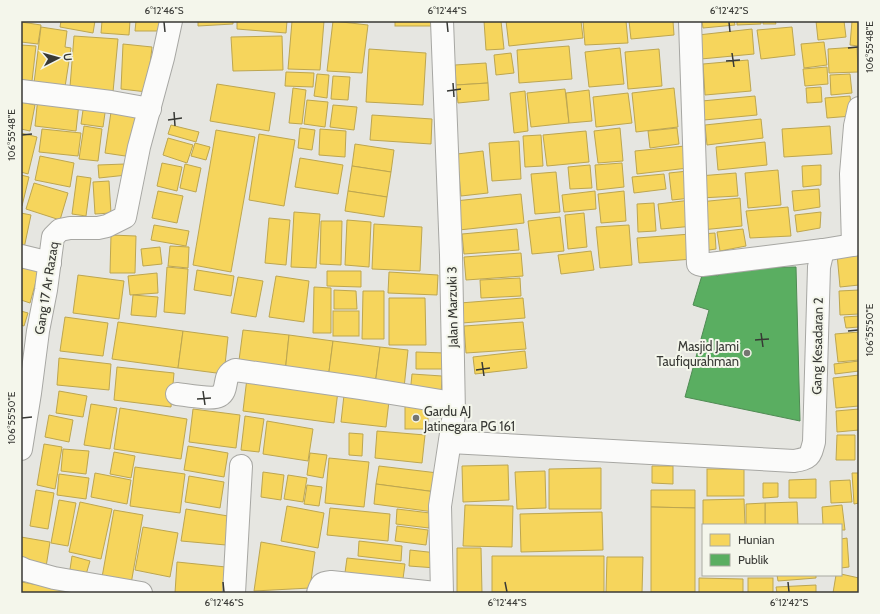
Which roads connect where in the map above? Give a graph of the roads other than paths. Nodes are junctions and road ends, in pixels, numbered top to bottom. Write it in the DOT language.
graph roads {
  1 [pos="171,21"];
  2 [pos="442,21"];
  3 [pos="690,21"];
  4 [pos="21,91"];
  5 [pos="859,108"];
  6 [pos="150,109"];
  7 [pos="856,245"];
  8 [pos="823,250"];
  9 [pos="21,256"];
  10 [pos="50,263"];
  11 [pos="26,376"];
  12 [pos="177,394"];
  13 [pos="453,404"];
  14 [pos="450,442"];
  15 [pos="21,449"];
  16 [pos="241,466"];
  17 [pos="21,568"];
  18 [pos="141,593"];
  19 [pos="234,593"];
  20 [pos="318,593"];
  21 [pos="436,593"];
  22 [pos="442,593"];
  1 -- 6 [label="street, Gang 17 Ar Razaq"];
  2 -- 13 [label="street, Jalan Marzuki 3"];
  3 -- 8 [label="street"];
  4 -- 6 [label="street"];
  5 -- 7 [label="street"];
  6 -- 10 [label="street, Gang 17 Ar Razaq"];
  7 -- 8 [label="street"];
  8 -- 14 [label="street, Gang Kesadaran 2"];
  9 -- 10 [label="street"];
  10 -- 11 [label="street, Gang 17 Ar Razaq"];
  11 -- 15 [label="street, Gang 17 Ar Razaq"];
  12 -- 13 [label="street"];
  13 -- 14 [label="street, Jalan Marzuki 3"];
  14 -- 22 [label="street, Jalan Marzuki 3"];
  16 -- 19 [label="street"];
  17 -- 18 [label="street"];
  20 -- 21 [label="street"];
}
